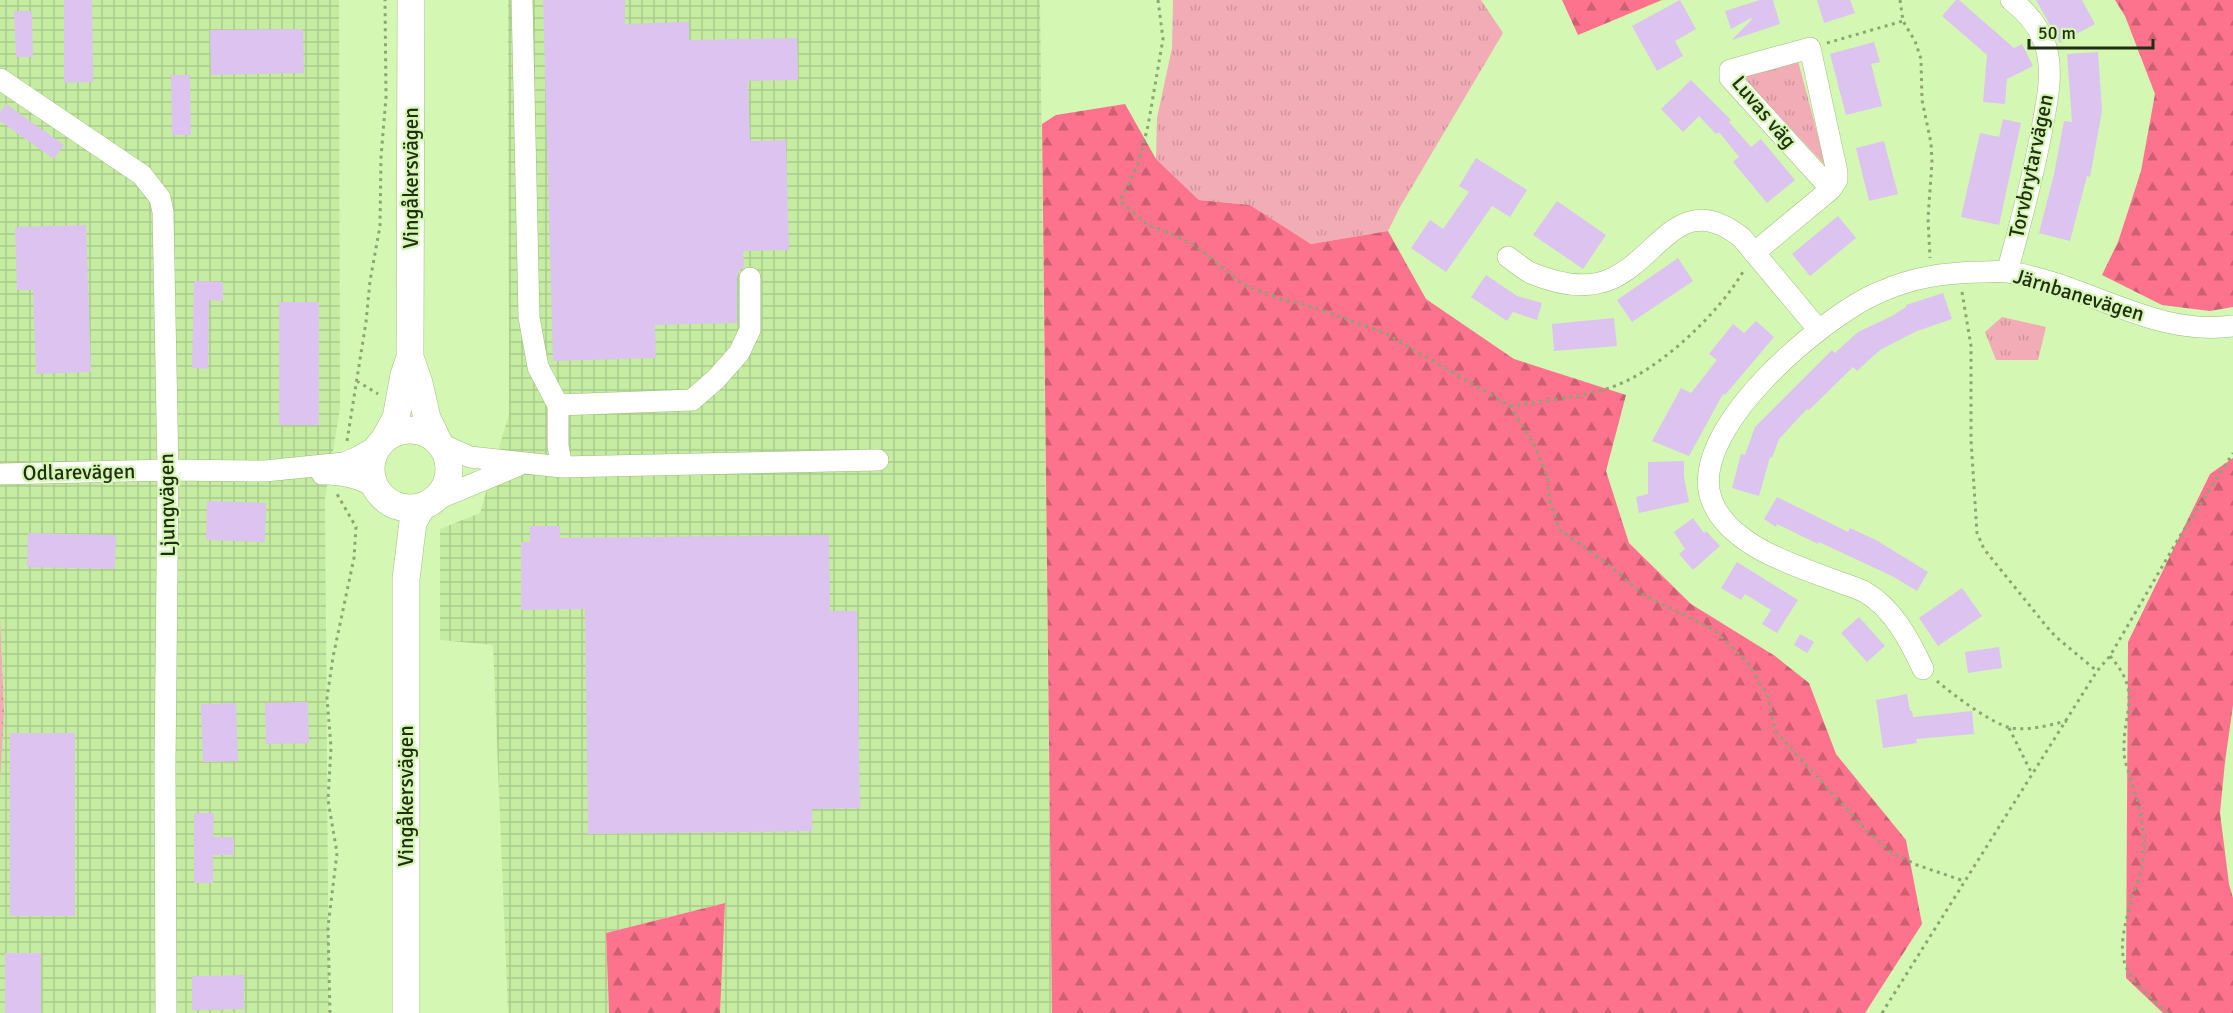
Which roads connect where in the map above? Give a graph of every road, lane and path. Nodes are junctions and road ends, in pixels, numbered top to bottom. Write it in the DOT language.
graph roads {
  1 [pos="385,0"];
  2 [pos="411,0"];
  3 [pos="522,0"];
  4 [pos="1158,0"];
  5 [pos="1900,0"];
  6 [pos="2011,0"];
  7 [pos="1903,21"];
  8 [pos="1810,48"];
  9 [pos="0,80"];
  10 [pos="1831,189"];
  11 [pos="1754,253"];
  12 [pos="1508,257"];
  13 [pos="1959,272"];
  14 [pos="2007,272"];
  15 [pos="1932,275"];
  16 [pos="750,278"];
  17 [pos="2233,326"];
  18 [pos="1818,329"];
  19 [pos="410,357"];
  20 [pos="357,381"];
  21 [pos="379,395"];
  22 [pos="558,405"];
  23 [pos="1510,406"];
  24 [pos="384,441"];
  25 [pos="439,443"];
  26 [pos="346,448"];
  27 [pos="2233,453"];
  28 [pos="878,460"];
  29 [pos="522,463"];
  30 [pos="562,466"];
  31 [pos="168,470"];
  32 [pos="265,471"];
  33 [pos="0,474"];
  34 [pos="327,474"];
  35 [pos="378,491"];
  36 [pos="428,503"];
  37 [pos="406,579"];
  38 [pos="2110,656"];
  39 [pos="1923,669"];
  40 [pos="2097,671"];
  41 [pos="2067,721"];
  42 [pos="2009,728"];
  43 [pos="2032,774"];
  44 [pos="1964,881"];
  45 [pos="166,1013"];
  46 [pos="330,1013"];
  47 [pos="406,1013"];
  48 [pos="1882,1013"];
  49 [pos="2168,1013"];
  1 -- 20 [label="path"];
  2 -- 19 [label="main road, Vingåkersvägen"];
  3 -- 22 [label="street"];
  4 -- 23 [label="path"];
  5 -- 7 [label="path"];
  6 -- 14 [label="street, Torvbrytarvägen"];
  7 -- 8 [label="path"];
  7 -- 15 [label="path"];
  8 -- 10 [label="street, Luvas väg"];
  8 -- 10 [label="street, Luvas väg"];
  9 -- 31 [label="street, Ljungvägen"];
  10 -- 11 [label="street"];
  11 -- 12 [label="street"];
  11 -- 18 [label="street"];
  11 -- 23 [label="path"];
  13 -- 14 [label="street, Järnbanevägen"];
  13 -- 15 [label="street, Järnbanevägen"];
  13 -- 40 [label="path"];
  14 -- 17 [label="street, Järnbanevägen"];
  15 -- 18 [label="street, Järnbanevägen"];
  16 -- 22 [label="street"];
  18 -- 39 [label="street, Järnbanevägen"];
  19 -- 24 [label="main road, Vingåkersvägen"];
  19 -- 25 [label="main road, Vingåkersvägen"];
  20 -- 21 [label="path"];
  20 -- 26 [label="path"];
  22 -- 30 [label="street"];
  23 -- 44 [label="path"];
  24 -- 25 [label="main road"];
  24 -- 32 [label="street, Odlarevägen"];
  24 -- 35 [label="main road"];
  25 -- 29 [label="street"];
  25 -- 36 [label="main road"];
  27 -- 38 [label="path"];
  28 -- 30 [label="street"];
  29 -- 30 [label="street"];
  29 -- 36 [label="street"];
  31 -- 32 [label="street, Odlarevägen"];
  31 -- 33 [label="street, Odlarevägen"];
  31 -- 45 [label="street, Ljungvägen"];
  32 -- 34 [label="street, Odlarevägen"];
  34 -- 35 [label="street, Odlarevägen"];
  34 -- 46 [label="path"];
  35 -- 36 [label="main road"];
  35 -- 37 [label="main road, Vingåkersvägen"];
  36 -- 37 [label="main road, Vingåkersvägen"];
  37 -- 47 [label="main road, Vingåkersvägen"];
  38 -- 40 [label="path"];
  38 -- 49 [label="path"];
  39 -- 42 [label="path"];
  40 -- 41 [label="path"];
  41 -- 42 [label="path"];
  41 -- 43 [label="path"];
  42 -- 43 [label="path"];
  43 -- 44 [label="path"];
  44 -- 48 [label="path"];
}
